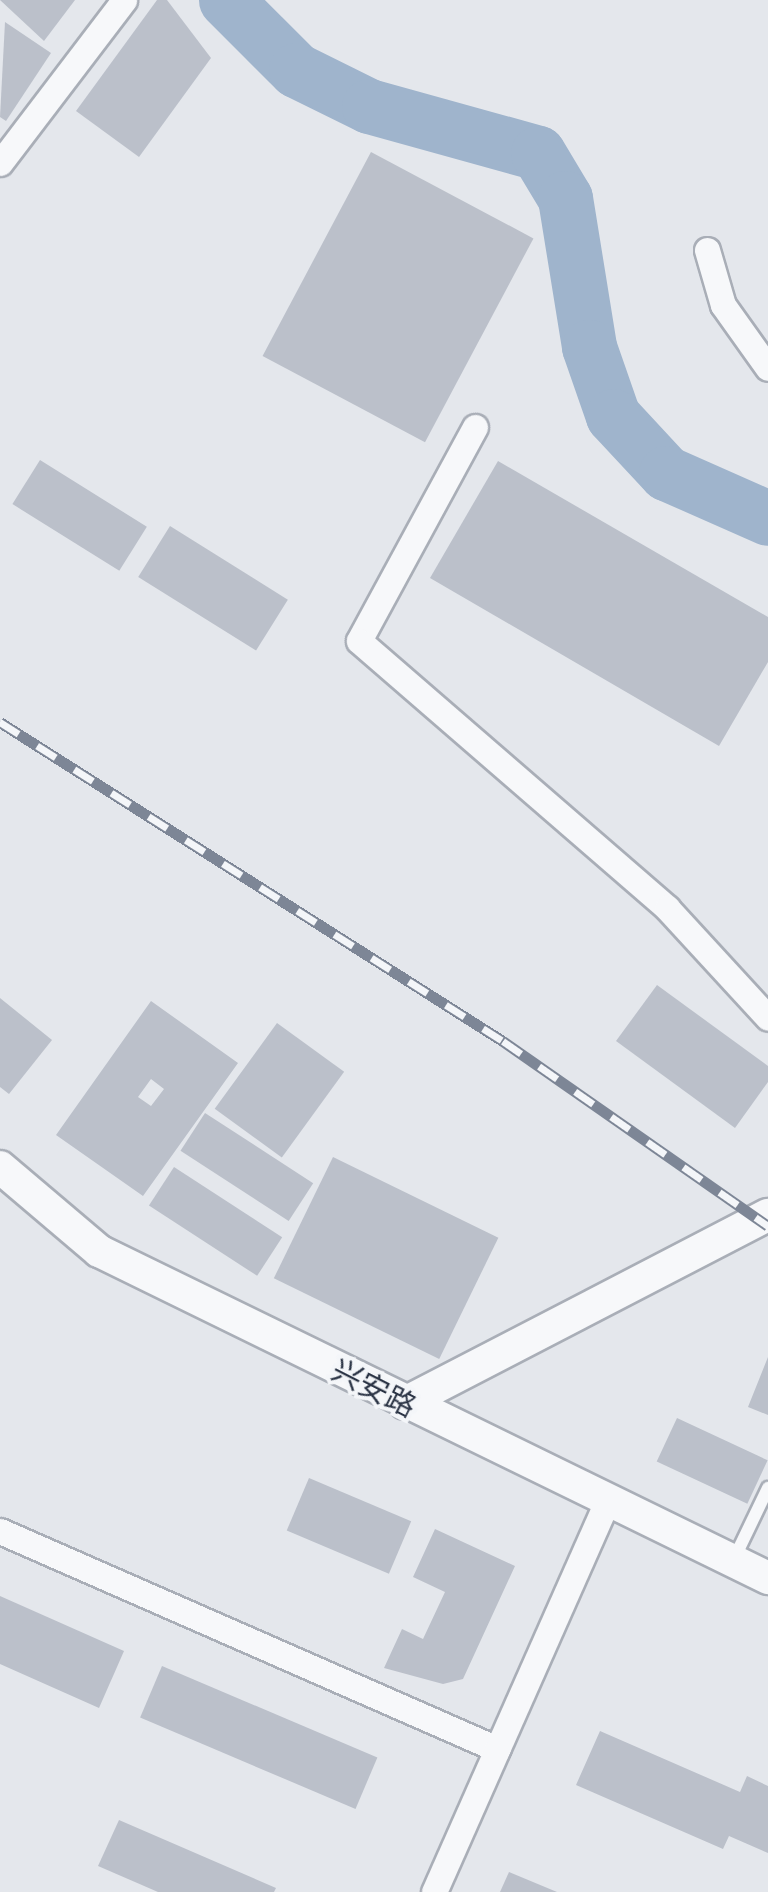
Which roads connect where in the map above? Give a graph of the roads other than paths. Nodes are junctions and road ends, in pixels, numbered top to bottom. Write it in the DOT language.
graph roads {
  1 [pos="124,0"];
  2 [pos="0,163"];
  3 [pos="707,250"];
  4 [pos="768,368"];
  5 [pos="475,428"];
  6 [pos="768,1018"];
  7 [pos="0,1168"];
  8 [pos="768,1215"];
  9 [pos="405,1403"];
  10 [pos="768,1488"];
  11 [pos="606,1504"];
  12 [pos="0,1532"];
  13 [pos="733,1562"];
  14 [pos="768,1578"];
  15 [pos="497,1749"];
  16 [pos="434,1892"];
  1 -- 2 [label="street"];
  3 -- 4 [label="street"];
  5 -- 6 [label="street"];
  7 -- 9 [label="street, 兴安路"];
  8 -- 9 [label="street"];
  9 -- 11 [label="street, 兴安路"];
  10 -- 13 [label="lane"];
  11 -- 13 [label="street, 兴安路"];
  11 -- 15 [label="street"];
  12 -- 15 [label="street"];
  13 -- 14 [label="street, 兴安路"];
  15 -- 16 [label="street"];
}
